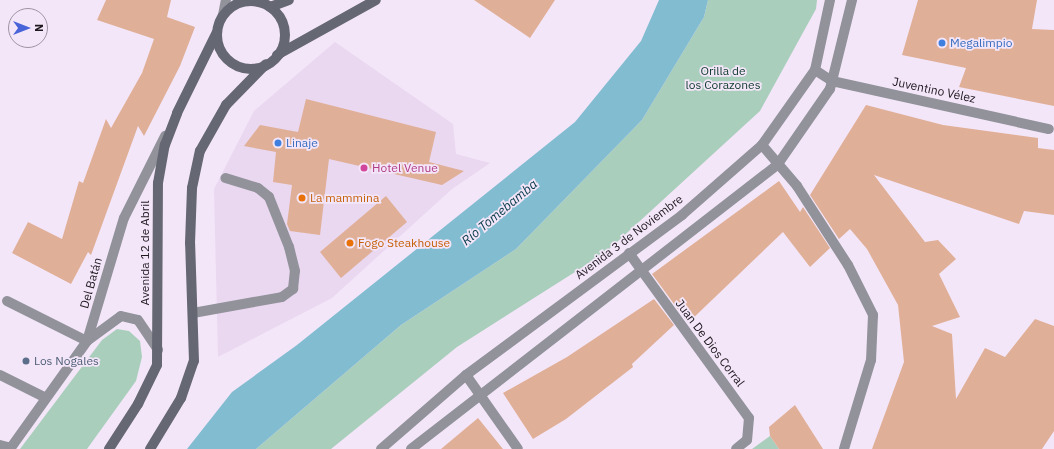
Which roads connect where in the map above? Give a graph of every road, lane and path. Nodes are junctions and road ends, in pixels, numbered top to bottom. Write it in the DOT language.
graph roads {
  1 [pos="226,0"];
  2 [pos="289,0"];
  3 [pos="376,0"];
  4 [pos="830,0"];
  5 [pos="852,0"];
  6 [pos="254,1"];
  7 [pos="270,7"];
  8 [pos="223,15"];
  9 [pos="217,32"];
  10 [pos="277,56"];
  11 [pos="266,64"];
  12 [pos="815,70"];
  13 [pos="832,81"];
  14 [pos="177,113"];
  15 [pos="1049,129"];
  16 [pos="762,145"];
  17 [pos="778,164"];
  18 [pos="226,178"];
  19 [pos="629,253"];
  20 [pos="642,273"];
  21 [pos="7,301"];
  22 [pos="194,313"];
  23 [pos="87,341"];
  24 [pos="159,352"];
  25 [pos="0,375"];
  26 [pos="466,375"];
  27 [pos="480,394"];
  28 [pos="46,398"];
  29 [pos="0,445"];
  30 [pos="10,449"];
  31 [pos="109,449"];
  32 [pos="150,449"];
  33 [pos="381,449"];
  34 [pos="411,449"];
  35 [pos="518,449"];
  36 [pos="736,449"];
  37 [pos="844,449"];
  1 -- 8 [label="street"];
  2 -- 7 [label="main road"];
  3 -- 10 [label="main road"];
  4 -- 12 [label="street, Avenida 3 de Noviembre"];
  5 -- 13 [label="street"];
  6 -- 7 [label="main road"];
  6 -- 8 [label="main road"];
  7 -- 10 [label="main road"];
  8 -- 9 [label="main road, Avenida 12 de Abril"];
  9 -- 11 [label="main road"];
  9 -- 14 [label="main road, Avenida 12 de Abril"];
  10 -- 11 [label="main road"];
  11 -- 22 [label="main road"];
  12 -- 13 [label="street, Juventino Vélez"];
  12 -- 16 [label="street, Avenida 3 de Noviembre"];
  13 -- 15 [label="street, Juventino Vélez"];
  13 -- 17 [label="street"];
  14 -- 23 [label="street, Del Batán"];
  14 -- 24 [label="main road, Avenida 12 de Abril"];
  16 -- 17 [label="street"];
  16 -- 19 [label="street, Avenida 3 de Noviembre"];
  17 -- 20 [label="street"];
  17 -- 37 [label="street"];
  18 -- 22 [label="street"];
  19 -- 20 [label="street, Juan De Dios Corral"];
  19 -- 26 [label="street, Avenida 3 de Noviembre"];
  20 -- 27 [label="street"];
  20 -- 36 [label="street, Juan De Dios Corral"];
  21 -- 23 [label="street"];
  22 -- 32 [label="main road"];
  23 -- 24 [label="street"];
  23 -- 28 [label="street, Del Batán"];
  24 -- 31 [label="main road, Avenida 12 de Abril"];
  25 -- 28 [label="street"];
  26 -- 27 [label="street"];
  26 -- 33 [label="street, Avenida 3 de Noviembre"];
  27 -- 34 [label="street"];
  27 -- 35 [label="street"];
  28 -- 30 [label="street, Del Batán"];
  29 -- 30 [label="street"];
}
